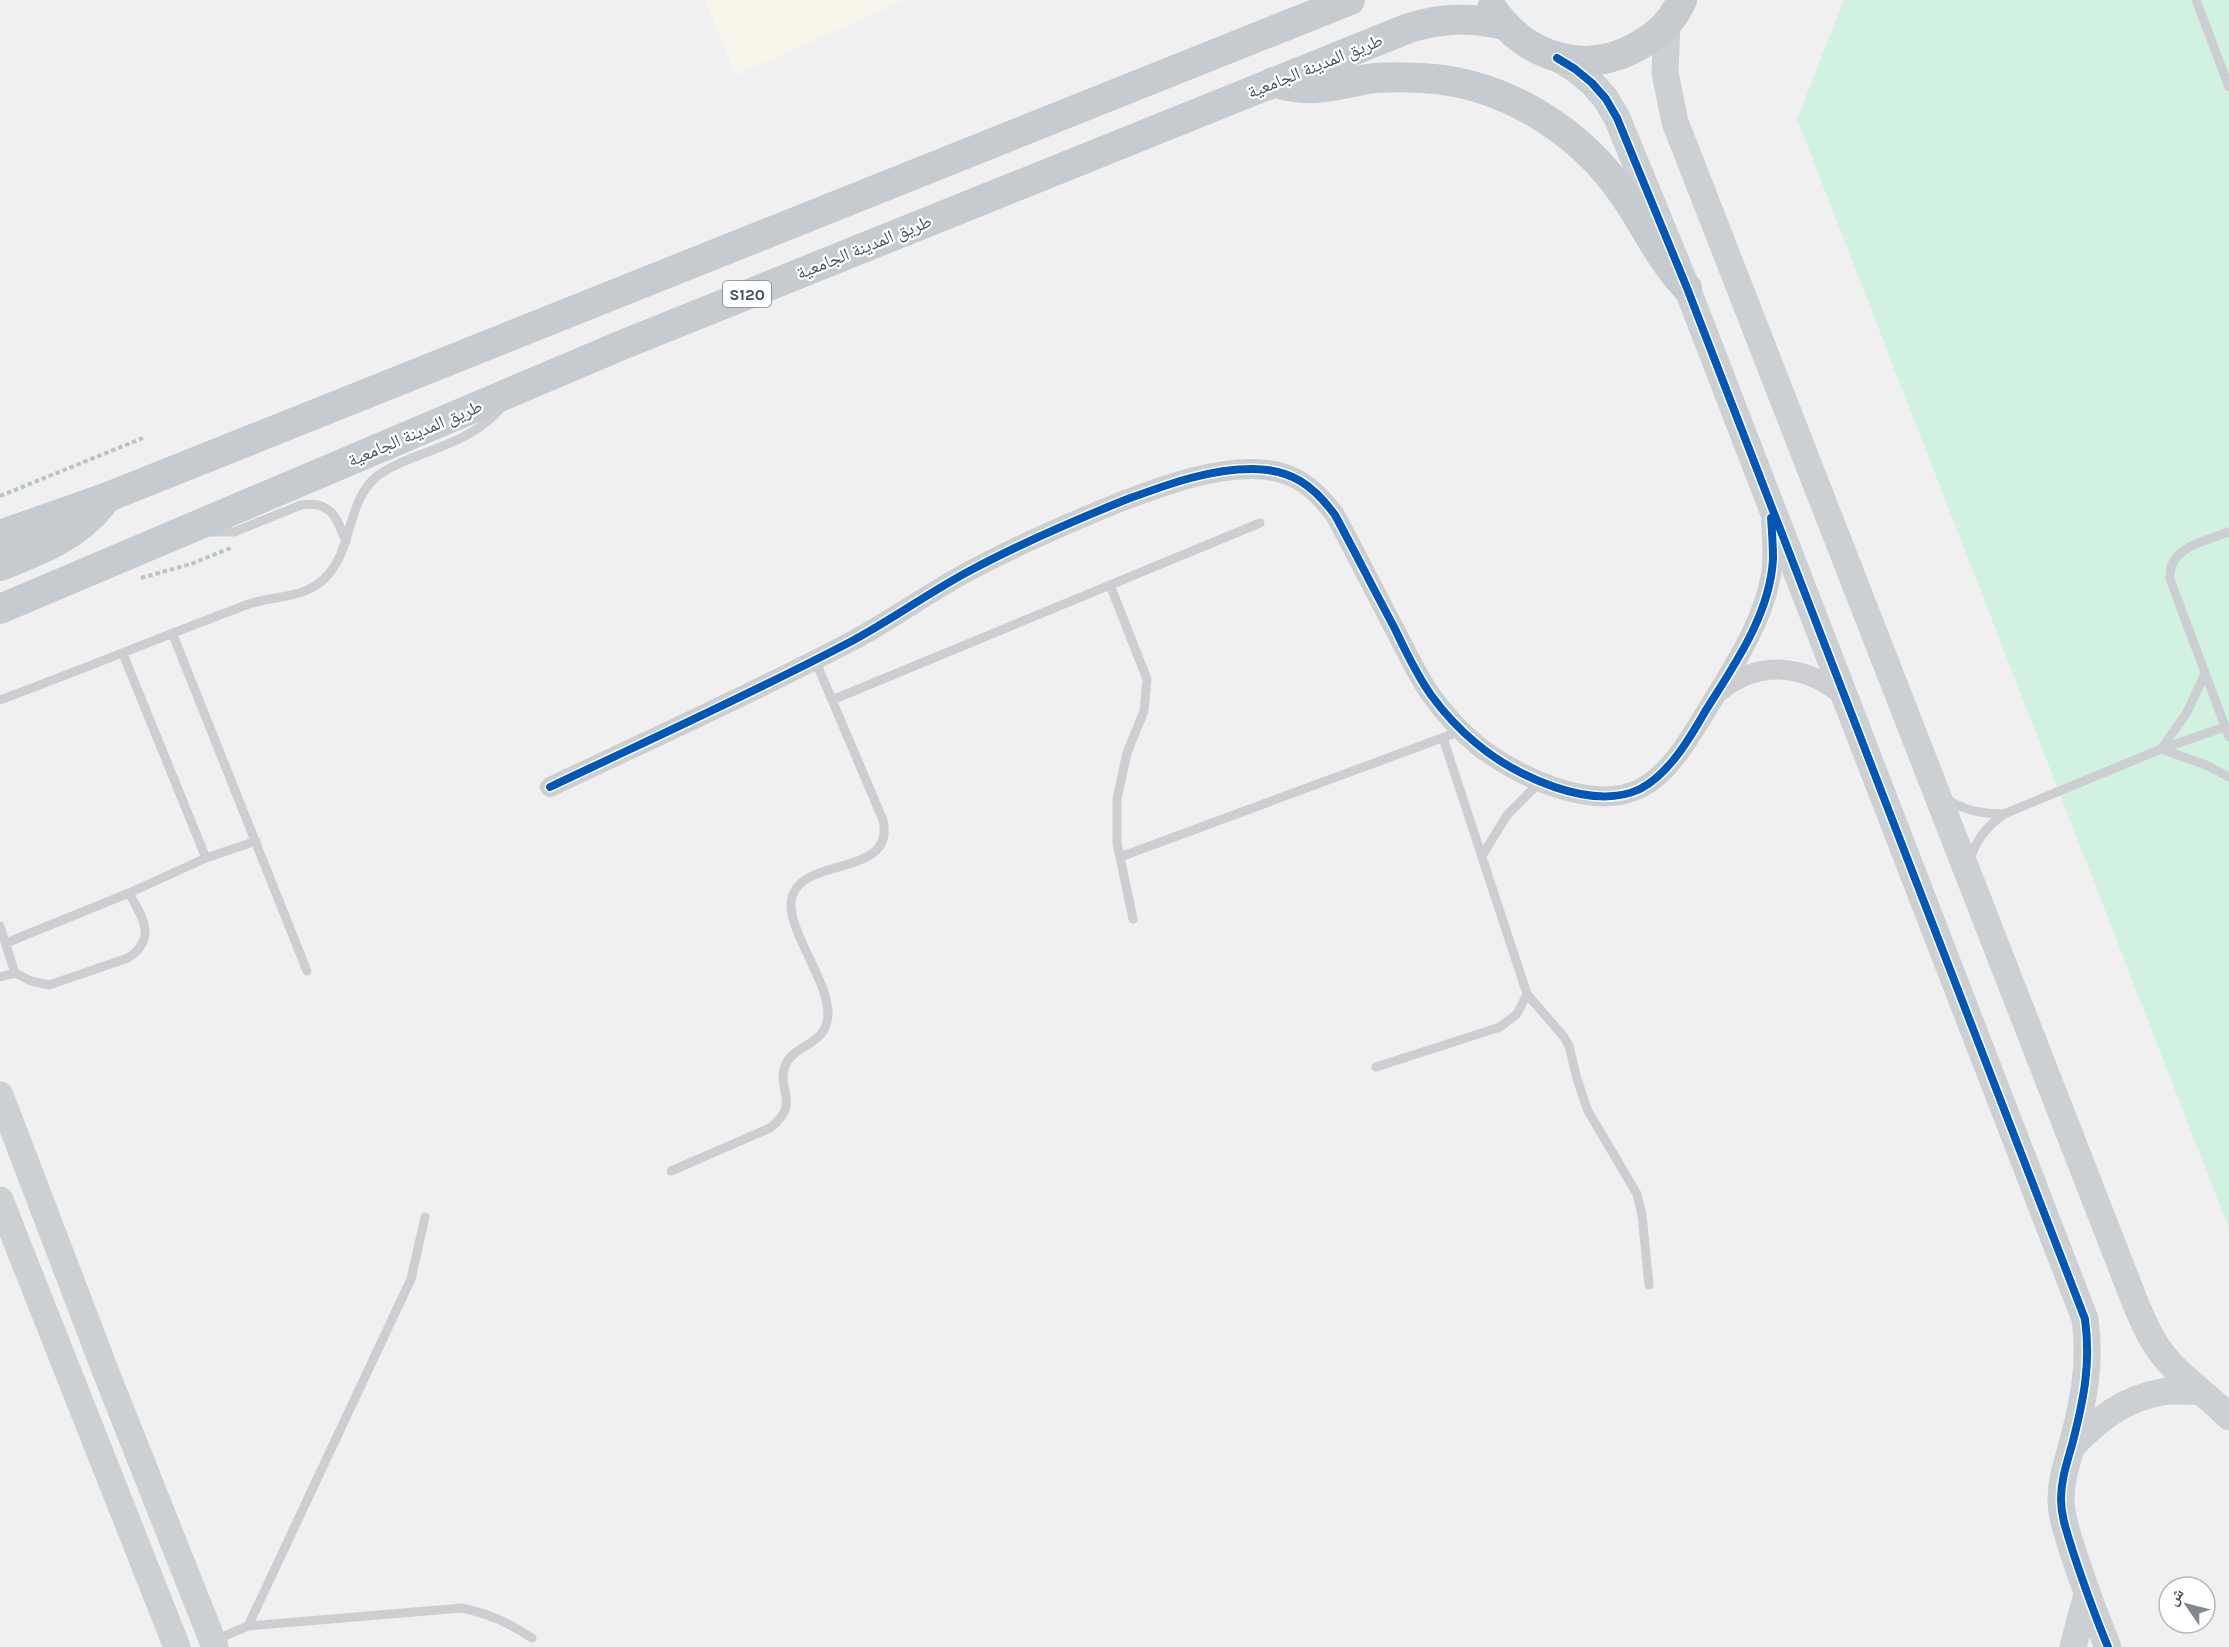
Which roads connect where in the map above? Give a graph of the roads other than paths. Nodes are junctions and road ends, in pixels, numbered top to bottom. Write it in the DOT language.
graph roads {
  1 [pos="1298,0"];
  2 [pos="1350,0"];
  3 [pos="2196,0"];
  4 [pos="1496,12"];
  5 [pos="1674,12"];
  6 [pos="1264,34"];
  7 [pos="1557,58"];
  8 [pos="1273,82"];
  9 [pos="2229,87"];
  10 [pos="1688,288"];
  11 [pos="511,392"];
  12 [pos="108,497"];
  13 [pos="1770,502"];
  14 [pos="1260,524"];
  15 [pos="193,527"];
  16 [pos="2229,532"];
  17 [pos="0,535"];
  18 [pos="346,542"];
  19 [pos="0,566"];
  20 [pos="1110,585"];
  21 [pos="3,609"];
  22 [pos="173,635"];
  23 [pos="123,654"];
  24 [pos="815,660"];
  25 [pos="2205,674"];
  26 [pos="1716,694"];
  27 [pos="1844,697"];
  28 [pos="0,700"];
  29 [pos="832,700"];
  30 [pos="2225,727"];
  31 [pos="1462,730"];
  32 [pos="2229,737"];
  33 [pos="1443,738"];
  34 [pos="2161,749"];
  35 [pos="2229,777"];
  36 [pos="1541,781"];
  37 [pos="550,787"];
  38 [pos="1937,792"];
  39 [pos="2004,814"];
  40 [pos="255,841"];
  41 [pos="1482,856"];
  42 [pos="1120,857"];
  43 [pos="206,858"];
  44 [pos="1968,869"];
  45 [pos="129,893"];
  46 [pos="1133,919"];
  47 [pos="0,926"];
  48 [pos="6,943"];
  49 [pos="307,971"];
  50 [pos="15,973"];
  51 [pos="0,977"];
  52 [pos="1527,994"];
  53 [pos="1376,1067"];
  54 [pos="0,1095"];
  55 [pos="670,1171"];
  56 [pos="0,1200"];
  57 [pos="425,1216"];
  58 [pos="1649,1285"];
  59 [pos="2214,1401"];
  60 [pos="2072,1446"];
  61 [pos="2087,1594"];
  62 [pos="248,1626"];
  63 [pos="532,1638"];
  64 [pos="214,1644"];
  65 [pos="177,1647"];
  66 [pos="2073,1647"];
  67 [pos="2108,1647"];
  1 -- 6 [label="main road"];
  2 -- 6 [label="main road"];
  3 -- 9 [label="lane"];
  4 -- 7 [label="main road"];
  4 -- 8 [label="main road, طريق المدينة الجامعية / S120"];
  5 -- 7 [label="main road"];
  5 -- 38 [label="street"];
  6 -- 12 [label="main road"];
  7 -- 10 [label="street"];
  8 -- 10 [label="main road"];
  8 -- 11 [label="main road, طريق المدينة الجامعية / S120"];
  10 -- 13 [label="street"];
  11 -- 15 [label="main road, طريق المدينة الجامعية / S120"];
  11 -- 18 [label="lane"];
  12 -- 17 [label="main road"];
  12 -- 19 [label="main road"];
  13 -- 26 [label="street"];
  13 -- 27 [label="street"];
  14 -- 20 [label="lane"];
  15 -- 18 [label="lane"];
  15 -- 21 [label="main road, طريق المدينة الجامعية / S120"];
  16 -- 25 [label="lane"];
  18 -- 22 [label="lane"];
  20 -- 29 [label="lane"];
  20 -- 42 [label="lane"];
  22 -- 23 [label="lane"];
  22 -- 40 [label="lane"];
  23 -- 28 [label="lane"];
  23 -- 43 [label="lane"];
  24 -- 29 [label="lane"];
  24 -- 31 [label="street"];
  24 -- 37 [label="street"];
  25 -- 30 [label="lane"];
  25 -- 34 [label="lane"];
  26 -- 27 [label="street"];
  26 -- 36 [label="street"];
  27 -- 60 [label="street"];
  29 -- 55 [label="lane"];
  30 -- 32 [label="lane"];
  30 -- 34 [label="lane"];
  31 -- 33 [label="lane"];
  31 -- 36 [label="street"];
  33 -- 41 [label="lane"];
  33 -- 42 [label="lane"];
  34 -- 35 [label="lane"];
  34 -- 39 [label="lane"];
  36 -- 41 [label="lane"];
  38 -- 39 [label="lane"];
  38 -- 44 [label="street"];
  39 -- 44 [label="lane"];
  40 -- 43 [label="lane"];
  40 -- 49 [label="lane"];
  41 -- 52 [label="lane"];
  42 -- 46 [label="lane"];
  43 -- 45 [label="lane"];
  44 -- 59 [label="street"];
  45 -- 48 [label="lane"];
  45 -- 50 [label="lane"];
  47 -- 48 [label="lane"];
  48 -- 50 [label="lane"];
  50 -- 51 [label="lane"];
  52 -- 53 [label="lane"];
  52 -- 58 [label="lane"];
  54 -- 64 [label="street"];
  56 -- 65 [label="street"];
  57 -- 62 [label="lane"];
  59 -- 60 [label="street"];
  60 -- 61 [label="street"];
  61 -- 66 [label="street"];
  61 -- 67 [label="street"];
  62 -- 63 [label="lane"];
  62 -- 64 [label="lane"];
}
